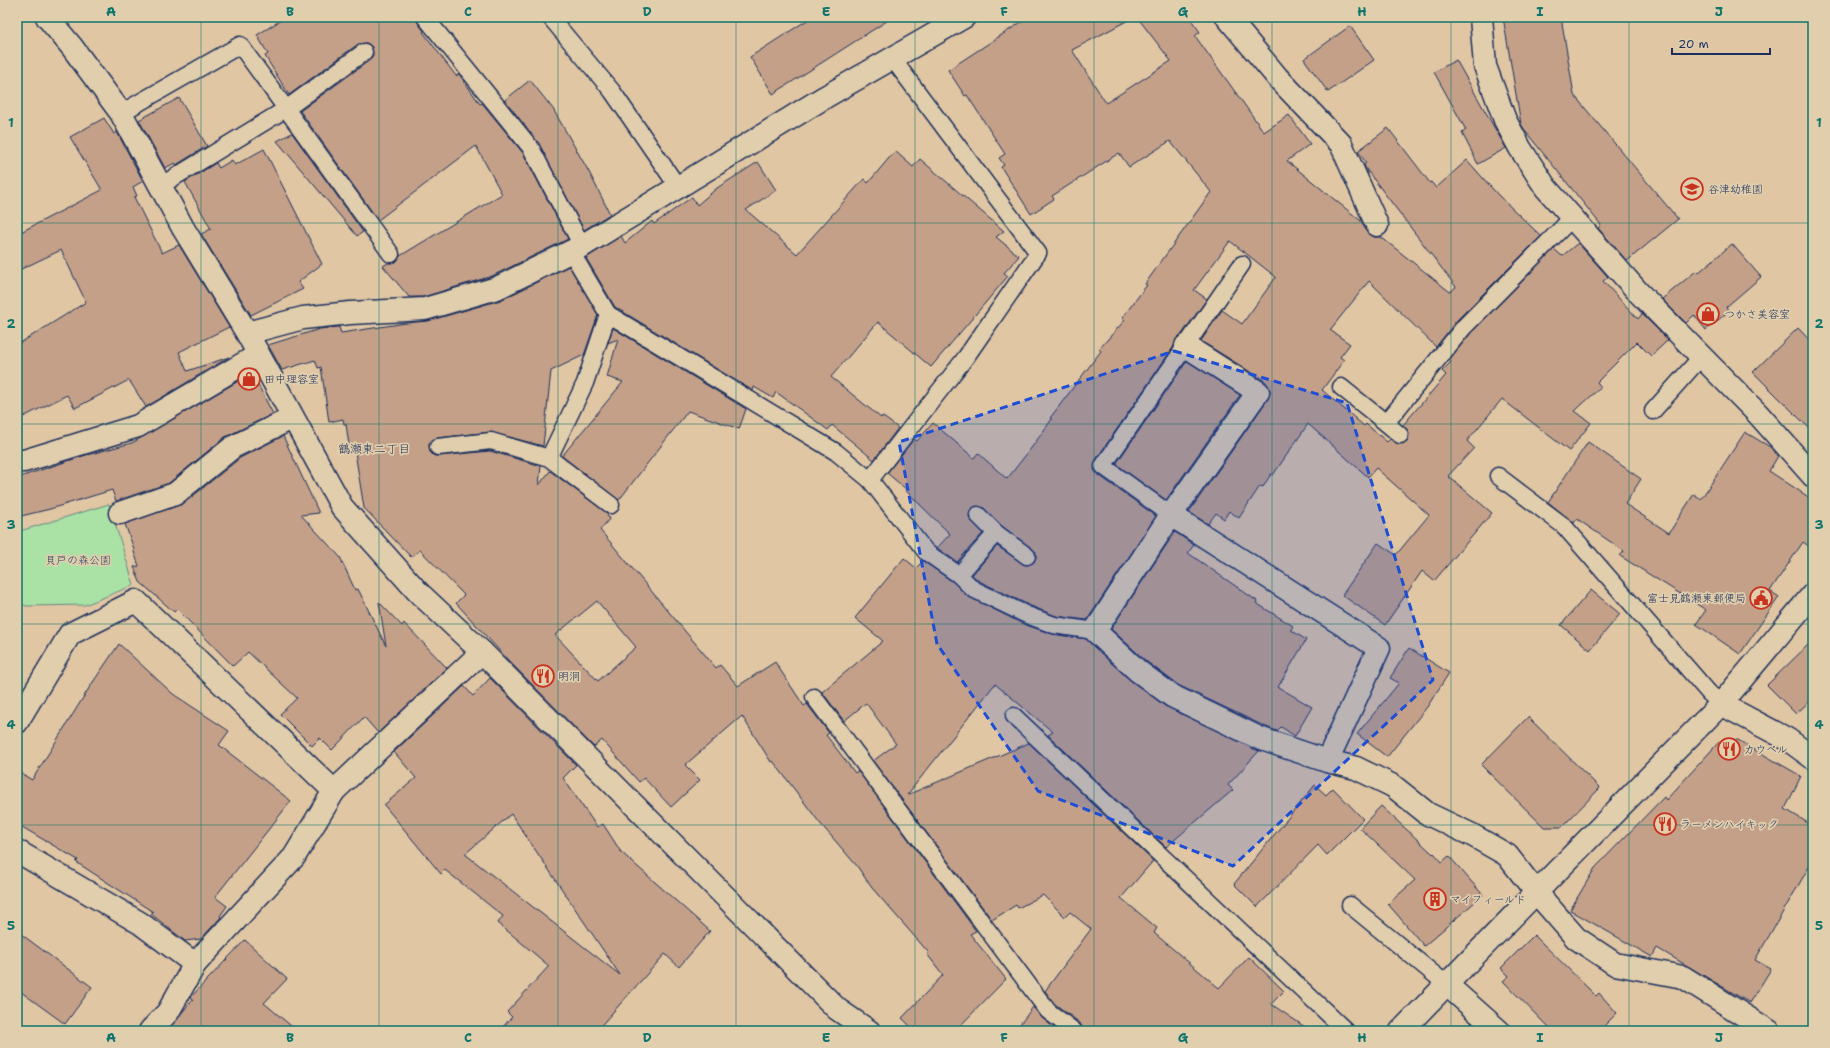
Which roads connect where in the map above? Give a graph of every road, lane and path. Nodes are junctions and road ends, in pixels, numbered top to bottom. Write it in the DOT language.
graph roads {
  1 [pos="47,17"];
  2 [pos="425,17"];
  3 [pos="550,17"];
  4 [pos="964,17"];
  5 [pos="1227,17"];
  6 [pos="1481,17"];
  7 [pos="364,52"];
  8 [pos="892,58"];
  9 [pos="286,109"];
  10 [pos="121,113"];
  11 [pos="160,186"];
  12 [pos="678,187"];
  13 [pos="1572,218"];
  14 [pos="1377,225"];
  15 [pos="576,248"];
  16 [pos="390,254"];
  17 [pos="1242,264"];
  18 [pos="608,314"];
  19 [pos="247,333"];
  20 [pos="1186,346"];
  21 [pos="258,355"];
  22 [pos="1702,356"];
  23 [pos="1340,387"];
  24 [pos="1653,411"];
  25 [pos="292,418"];
  26 [pos="1386,423"];
  27 [pos="1400,435"];
  28 [pos="438,447"];
  29 [pos="549,458"];
  30 [pos="17,461"];
  31 [pos="1498,476"];
  32 [pos="1813,476"];
  33 [pos="870,480"];
  34 [pos="611,505"];
  35 [pos="120,513"];
  36 [pos="1171,514"];
  37 [pos="978,515"];
  38 [pos="996,533"];
  39 [pos="1026,556"];
  40 [pos="959,575"];
  41 [pos="1813,594"];
  42 [pos="1095,631"];
  43 [pos="482,652"];
  44 [pos="814,697"];
  45 [pos="1722,704"];
  46 [pos="1014,716"];
  47 [pos="17,722"];
  48 [pos="1813,758"];
  49 [pos="1327,761"];
  50 [pos="334,791"];
  51 [pos="17,851"];
  52 [pos="1536,892"];
  53 [pos="1350,906"];
  54 [pos="195,964"];
  55 [pos="1446,984"];
  56 [pos="150,1031"];
  57 [pos="869,1031"];
  58 [pos="1074,1031"];
  59 [pos="1346,1031"];
  60 [pos="1402,1031"];
  61 [pos="1498,1031"];
  62 [pos="1769,1031"];
  1 -- 10 [label="street"];
  2 -- 15 [label="lane"];
  3 -- 12 [label="lane"];
  4 -- 8 [label="street"];
  5 -- 14 [label="street"];
  6 -- 13 [label="street"];
  7 -- 9 [label="lane"];
  8 -- 12 [label="street"];
  8 -- 33 [label="lane"];
  9 -- 10 [label="lane"];
  9 -- 11 [label="lane"];
  9 -- 16 [label="lane"];
  10 -- 11 [label="street"];
  11 -- 19 [label="street"];
  12 -- 15 [label="street"];
  13 -- 22 [label="street"];
  13 -- 26 [label="lane"];
  15 -- 18 [label="lane"];
  15 -- 19 [label="street"];
  17 -- 20 [label="lane"];
  18 -- 29 [label="lane"];
  18 -- 33 [label="lane"];
  19 -- 21 [label="street"];
  20 -- 36 [label="lane"];
  20 -- 36 [label="street"];
  21 -- 25 [label="street"];
  21 -- 30 [label="street"];
  22 -- 24 [label="lane"];
  22 -- 32 [label="street"];
  23 -- 26 [label="lane"];
  25 -- 35 [label="street"];
  25 -- 43 [label="street"];
  26 -- 27 [label="lane"];
  28 -- 29 [label="lane"];
  29 -- 34 [label="lane"];
  31 -- 45 [label="lane"];
  33 -- 40 [label="lane"];
  36 -- 42 [label="street"];
  36 -- 49 [label="street"];
  37 -- 38 [label="lane"];
  38 -- 39 [label="lane"];
  38 -- 40 [label="lane"];
  40 -- 42 [label="lane"];
  41 -- 45 [label="street"];
  42 -- 49 [label="street"];
  43 -- 50 [label="street"];
  43 -- 57 [label="street"];
  44 -- 58 [label="lane"];
  45 -- 48 [label="street"];
  45 -- 52 [label="street"];
  46 -- 59 [label="lane"];
  47 -- 50 [label="street"];
  49 -- 52 [label="street"];
  50 -- 54 [label="street"];
  51 -- 54 [label="street"];
  52 -- 55 [label="street"];
  52 -- 62 [label="street"];
  53 -- 55 [label="lane"];
  54 -- 56 [label="street"];
  55 -- 60 [label="street"];
  55 -- 61 [label="street"];
}
